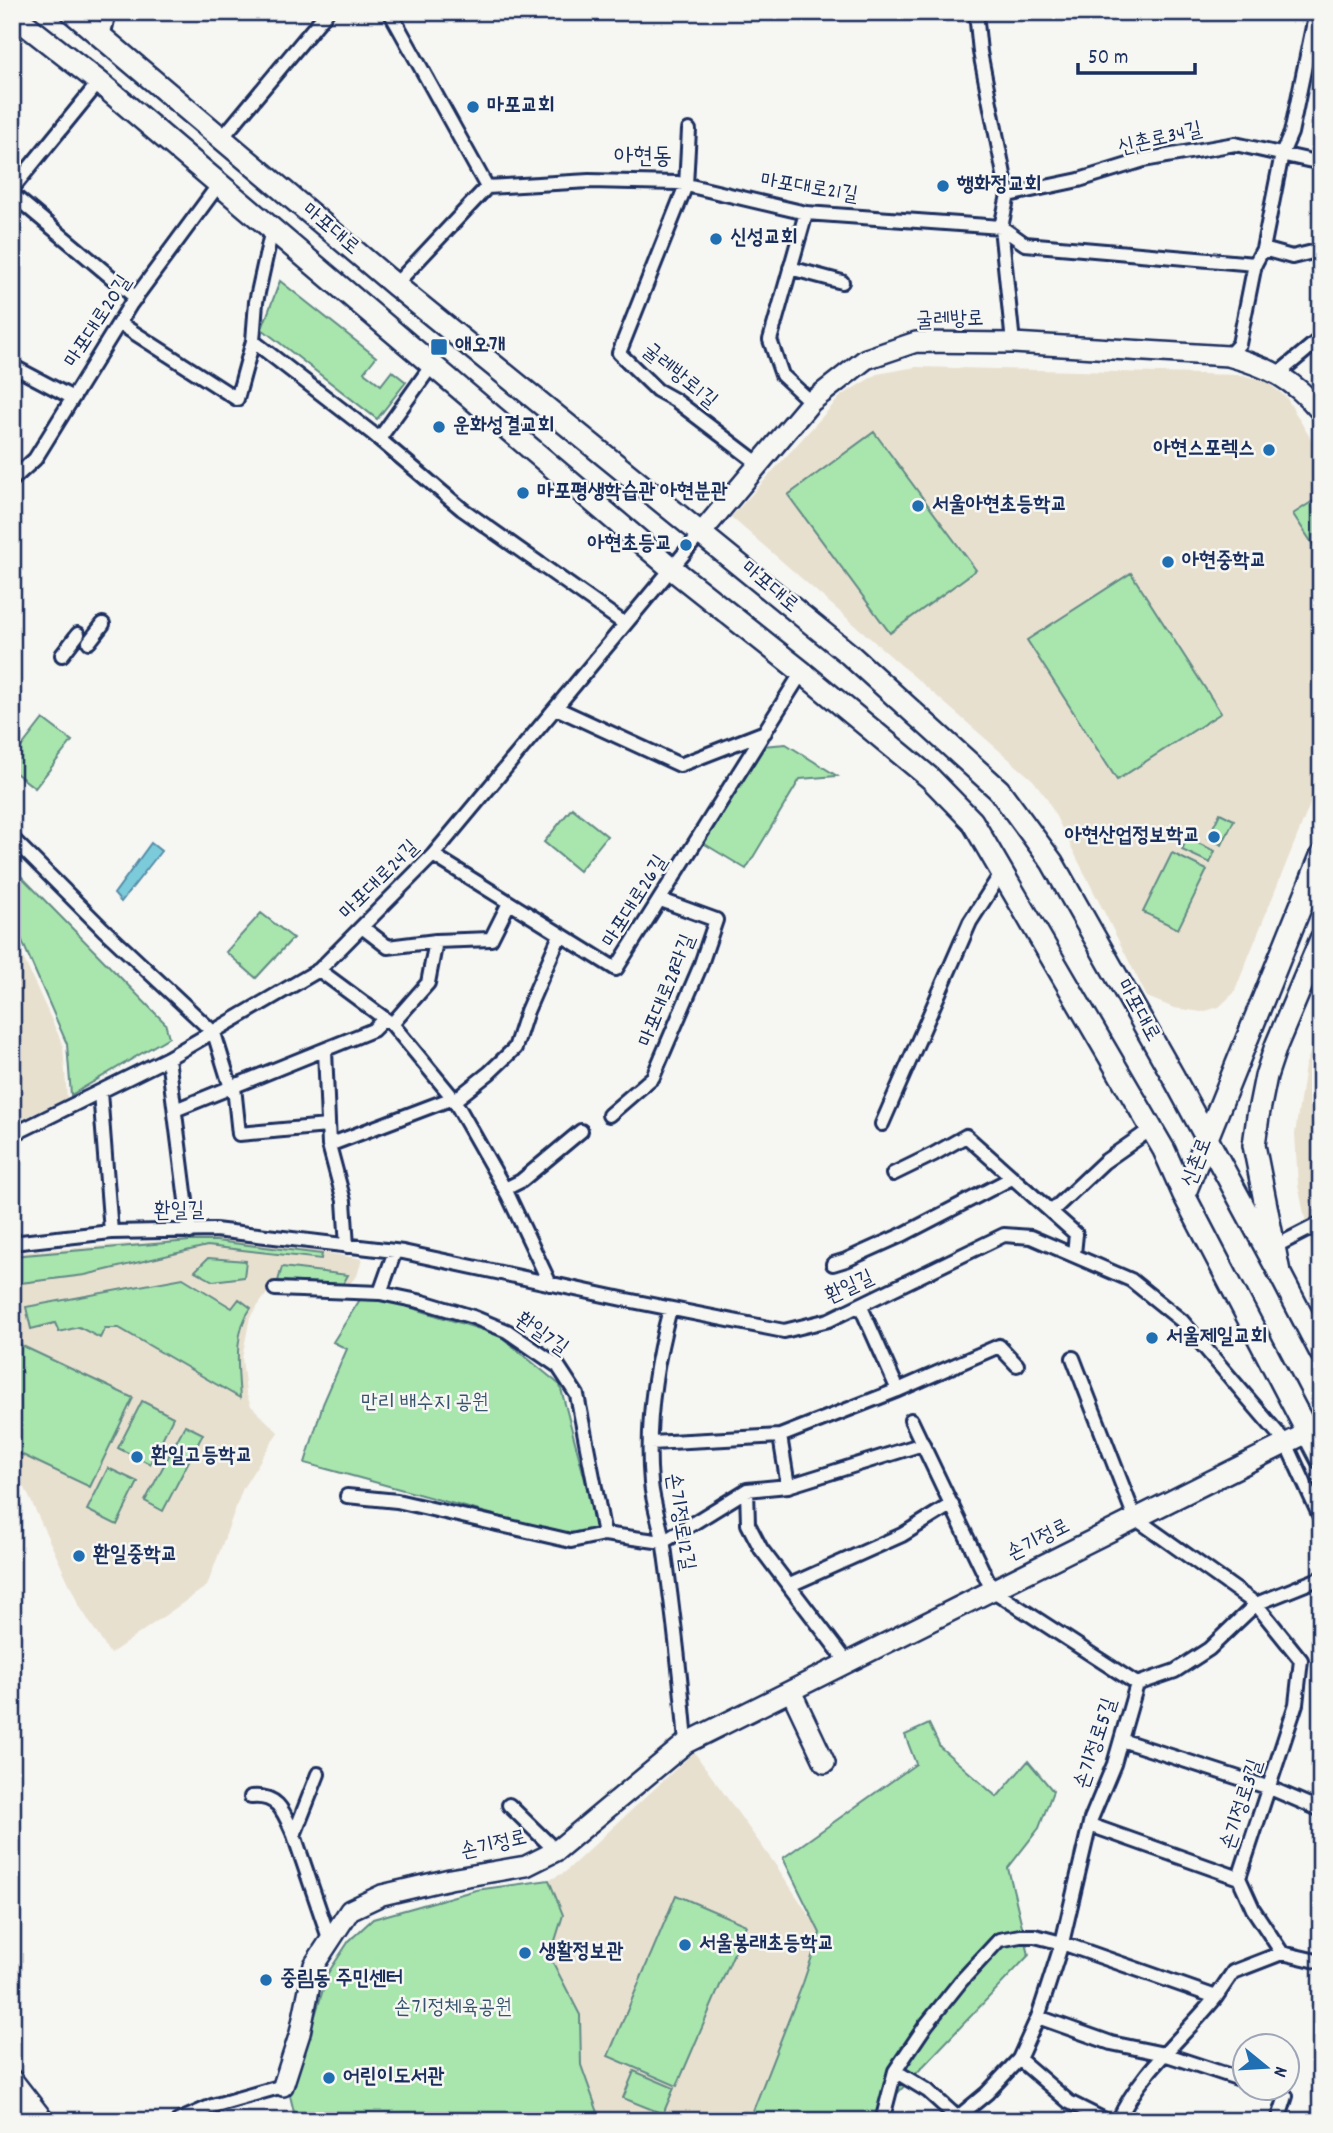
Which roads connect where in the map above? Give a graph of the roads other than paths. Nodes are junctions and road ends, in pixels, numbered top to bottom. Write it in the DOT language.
graph roads {
  1 [pos="72,12"];
  2 [pos="109,12"];
  3 [pos="327,12"];
  4 [pos="390,12"];
  5 [pos="976,12"];
  6 [pos="1316,12"];
  7 [pos="12,14"];
  8 [pos="103,37"];
  9 [pos="99,82"];
  10 [pos="689,130"];
  11 [pos="222,138"];
  12 [pos="1282,154"];
  13 [pos="1321,163"];
  14 [pos="219,184"];
  15 [pos="686,185"];
  16 [pos="487,187"];
  17 [pos="12,188"];
  18 [pos="12,194"];
  19 [pos="1008,195"];
  20 [pos="806,213"];
  21 [pos="1001,226"];
  22 [pos="272,229"];
  23 [pos="1263,249"];
  24 [pos="1321,250"];
  25 [pos="1255,264"];
  26 [pos="790,268"];
  27 [pos="842,282"];
  28 [pos="395,285"];
  29 [pos="136,298"];
  30 [pos="120,323"];
  31 [pos="1321,338"];
  32 [pos="253,341"];
  33 [pos="1013,343"];
  34 [pos="1228,356"];
  35 [pos="432,365"];
  36 [pos="18,369"];
  37 [pos="1279,373"];
  38 [pos="73,398"];
  39 [pos="811,402"];
  40 [pos="1321,412"];
  41 [pos="379,439"];
  42 [pos="759,464"];
  43 [pos="12,480"];
  44 [pos="702,532"];
  45 [pos="671,568"];
  46 [pos="103,624"];
  47 [pos="625,624"];
  48 [pos="62,655"];
  49 [pos="803,672"];
  50 [pos="556,708"];
  51 [pos="765,732"];
  52 [pos="12,838"];
  53 [pos="433,855"];
  54 [pos="1321,856"];
  55 [pos="1002,872"];
  56 [pos="661,900"];
  57 [pos="509,903"];
  58 [pos="362,927"];
  59 [pos="560,935"];
  60 [pos="1321,939"];
  61 [pos="436,941"];
  62 [pos="319,970"];
  63 [pos="388,1021"];
  64 [pos="214,1033"];
  65 [pos="325,1050"];
  66 [pos="168,1058"];
  67 [pos="232,1087"];
  68 [pos="100,1092"];
  69 [pos="454,1099"];
  70 [pos="175,1110"];
  71 [pos="609,1115"];
  72 [pos="882,1124"];
  73 [pos="327,1126"];
  74 [pos="1151,1129"];
  75 [pos="581,1131"];
  76 [pos="12,1135"];
  77 [pos="1206,1140"];
  78 [pos="329,1145"];
  79 [pos="893,1174"];
  80 [pos="1012,1178"];
  81 [pos="505,1189"];
  82 [pos="1184,1195"];
  83 [pos="1052,1211"];
  84 [pos="1321,1223"];
  85 [pos="111,1232"];
  86 [pos="190,1232"];
  87 [pos="12,1243"];
  88 [pos="347,1246"];
  89 [pos="1274,1247"];
  90 [pos="395,1251"];
  91 [pos="1074,1254"];
  92 [pos="833,1264"];
  93 [pos="1279,1272"];
  94 [pos="550,1284"];
  95 [pos="275,1289"];
  96 [pos="380,1293"];
  97 [pos="859,1305"];
  98 [pos="670,1309"];
  99 [pos="1321,1353"];
  100 [pos="1073,1358"];
  101 [pos="1017,1365"];
  102 [pos="898,1390"];
  103 [pos="911,1420"];
  104 [pos="1307,1433"];
  105 [pos="780,1436"];
  106 [pos="650,1443"];
  107 [pos="1286,1443"];
  108 [pos="923,1444"];
  109 [pos="1321,1458"];
  110 [pos="788,1486"];
  111 [pos="747,1490"];
  112 [pos="347,1496"];
  113 [pos="952,1504"];
  114 [pos="1135,1518"];
  115 [pos="1321,1519"];
  116 [pos="604,1534"];
  117 [pos="663,1542"];
  118 [pos="1321,1578"];
  119 [pos="790,1585"];
  120 [pos="992,1590"];
  121 [pos="1256,1604"];
  122 [pos="847,1662"];
  123 [pos="1137,1684"];
  124 [pos="791,1690"];
  125 [pos="1121,1740"];
  126 [pos="686,1743"];
  127 [pos="825,1763"];
  128 [pos="318,1774"];
  129 [pos="1270,1788"];
  130 [pos="251,1797"];
  131 [pos="509,1805"];
  132 [pos="1321,1810"];
  133 [pos="1090,1825"];
  134 [pos="294,1835"];
  135 [pos="556,1851"];
  136 [pos="1239,1878"];
  137 [pos="330,1941"];
  138 [pos="1062,1943"];
  139 [pos="1282,1952"];
  140 [pos="1321,1962"];
  141 [pos="1216,1997"];
  142 [pos="1038,2017"];
  143 [pos="1164,2054"];
  144 [pos="1019,2059"];
  145 [pos="895,2071"];
  146 [pos="1232,2077"];
  147 [pos="12,2081"];
  148 [pos="283,2086"];
  149 [pos="12,2101"];
  150 [pos="1284,2102"];
  151 [pos="960,2119"];
  152 [pos="20,2121"];
  153 [pos="43,2121"];
  154 [pos="178,2121"];
  155 [pos="882,2121"];
  156 [pos="1107,2121"];
  157 [pos="1118,2121"];
  158 [pos="1278,2121"];
  1 -- 8 [label="main road, 마포대로"];
  2 -- 8 [label="street"];
  3 -- 11 [label="street"];
  4 -- 16 [label="street"];
  5 -- 19 [label="street"];
  6 -- 12 [label="street"];
  7 -- 9 [label="main road, 마포대로"];
  8 -- 11 [label="main road, 마포대로"];
  9 -- 14 [label="main road, 마포대로"];
  9 -- 17 [label="street"];
  10 -- 15 [label="street"];
  11 -- 28 [label="main road, 마포대로"];
  12 -- 13 [label="street, 신촌로34길"];
  12 -- 19 [label="street, 신촌로34길"];
  12 -- 23 [label="street"];
  14 -- 22 [label="main road, 마포대로"];
  14 -- 29 [label="street, 마포대로20길"];
  15 -- 16 [label="street, 마포대로21길"];
  15 -- 20 [label="street, 마포대로21길"];
  15 -- 42 [label="street, 굴레방로1길"];
  16 -- 28 [label="street"];
  18 -- 29 [label="street"];
  19 -- 21 [label="street"];
  20 -- 21 [label="street, 마포대로21길"];
  20 -- 26 [label="street"];
  21 -- 25 [label="street, 마포대로21길"];
  21 -- 33 [label="street"];
  22 -- 32 [label="street, 마포대로"];
  22 -- 35 [label="main road, 마포대로"];
  23 -- 24 [label="street"];
  23 -- 25 [label="street"];
  25 -- 34 [label="street"];
  26 -- 27 [label="street"];
  26 -- 39 [label="street"];
  28 -- 44 [label="main road, 마포대로"];
  29 -- 30 [label="street, 마포대로20길"];
  30 -- 32 [label="street, 마포대로"];
  30 -- 38 [label="street, 마포대로20길"];
  31 -- 37 [label="street"];
  32 -- 41 [label="street"];
  33 -- 34 [label="street, 굴레방로"];
  33 -- 39 [label="street, 굴레방로"];
  34 -- 37 [label="street, 굴레방로"];
  35 -- 41 [label="street"];
  35 -- 45 [label="main road, 마포대로"];
  36 -- 38 [label="street"];
  37 -- 40 [label="street, 굴레방로"];
  38 -- 43 [label="street, 마포대로20길"];
  39 -- 42 [label="street, 굴레방로"];
  41 -- 47 [label="street"];
  42 -- 44 [label="street, 굴레방로"];
  44 -- 45 [label="street, 굴레방로"];
  44 -- 77 [label="main road, 마포대로"];
  45 -- 47 [label="street, 마포대로24길"];
  45 -- 49 [label="main road, 마포대로"];
  46 -- 48 [label="street"];
  47 -- 50 [label="street, 마포대로24길"];
  49 -- 51 [label="street, 마포대로26길"];
  49 -- 55 [label="main road, 마포대로"];
  50 -- 51 [label="street"];
  50 -- 53 [label="street, 마포대로24길"];
  51 -- 56 [label="street, 마포대로26길"];
  52 -- 64 [label="street"];
  53 -- 57 [label="street, 마포대로26길"];
  53 -- 58 [label="street, 마포대로24길"];
  54 -- 77 [label="main road, 신촌로"];
  55 -- 72 [label="street"];
  55 -- 74 [label="main road, 마포대로"];
  56 -- 59 [label="street, 마포대로26길"];
  56 -- 71 [label="street, 마포대로28라길"];
  57 -- 59 [label="street, 마포대로26길"];
  57 -- 61 [label="street"];
  58 -- 61 [label="street"];
  58 -- 62 [label="street, 마포대로24길"];
  59 -- 69 [label="street"];
  60 -- 89 [label="main road"];
  61 -- 63 [label="street"];
  62 -- 63 [label="street"];
  62 -- 64 [label="street, 마포대로24길"];
  63 -- 65 [label="street"];
  63 -- 69 [label="street"];
  64 -- 66 [label="street, 마포대로24길"];
  64 -- 67 [label="street"];
  65 -- 67 [label="street"];
  65 -- 73 [label="street"];
  66 -- 68 [label="street, 마포대로24길"];
  66 -- 70 [label="street"];
  67 -- 70 [label="street"];
  67 -- 73 [label="street"];
  68 -- 76 [label="street, 마포대로24길"];
  68 -- 85 [label="street"];
  69 -- 78 [label="street"];
  69 -- 81 [label="street"];
  70 -- 86 [label="street"];
  73 -- 78 [label="street"];
  74 -- 82 [label="main road, 마포대로"];
  74 -- 83 [label="street"];
  75 -- 81 [label="street"];
  77 -- 82 [label="main road, 신촌로"];
  77 -- 93 [label="main road, 마포대로"];
  78 -- 88 [label="street"];
  79 -- 80 [label="street"];
  80 -- 83 [label="street"];
  80 -- 92 [label="street"];
  81 -- 94 [label="street"];
  82 -- 104 [label="main road, 신촌로"];
  83 -- 91 [label="street"];
  84 -- 89 [label="street"];
  85 -- 86 [label="street, 환일길"];
  85 -- 87 [label="street, 환일길"];
  86 -- 88 [label="street, 환일길"];
  88 -- 90 [label="street, 환일길"];
  89 -- 93 [label="main road"];
  90 -- 94 [label="street, 환일길"];
  90 -- 96 [label="street"];
  91 -- 97 [label="street, 환일길"];
  91 -- 107 [label="street, 환일길"];
  93 -- 99 [label="main road"];
  94 -- 98 [label="street, 환일길"];
  95 -- 96 [label="street, 환일7길"];
  96 -- 116 [label="street, 환일7길"];
  97 -- 98 [label="street, 환일길"];
  97 -- 102 [label="street"];
  98 -- 106 [label="street, 손기정로12길"];
  100 -- 114 [label="street"];
  101 -- 102 [label="street"];
  102 -- 105 [label="street"];
  103 -- 108 [label="street"];
  104 -- 107 [label="street, 손기정로"];
  104 -- 109 [label="main road, 신촌로"];
  105 -- 106 [label="street"];
  105 -- 110 [label="street"];
  106 -- 117 [label="street, 손기정로12길"];
  107 -- 114 [label="street, 손기정로"];
  107 -- 115 [label="street, 환일길"];
  108 -- 110 [label="street"];
  108 -- 113 [label="street"];
  110 -- 111 [label="street"];
  111 -- 117 [label="street"];
  111 -- 119 [label="street"];
  112 -- 116 [label="street"];
  113 -- 119 [label="street"];
  113 -- 120 [label="street"];
  114 -- 120 [label="street, 손기정로"];
  114 -- 121 [label="street, 손기정로3길"];
  116 -- 117 [label="street"];
  117 -- 126 [label="street, 손기정로12길"];
  118 -- 121 [label="street"];
  119 -- 122 [label="street"];
  120 -- 122 [label="street, 손기정로"];
  120 -- 123 [label="street, 손기정로5길"];
  121 -- 123 [label="street"];
  121 -- 129 [label="street, 손기정로3길"];
  122 -- 124 [label="street, 손기정로"];
  123 -- 125 [label="street, 손기정로5길"];
  124 -- 126 [label="street, 손기정로"];
  124 -- 127 [label="street"];
  125 -- 129 [label="street"];
  125 -- 133 [label="street, 손기정로5길"];
  126 -- 135 [label="street, 손기정로"];
  128 -- 134 [label="street"];
  129 -- 132 [label="street"];
  129 -- 136 [label="street, 손기정로3길"];
  130 -- 134 [label="street"];
  131 -- 135 [label="street"];
  133 -- 136 [label="street, 손기정로3길"];
  133 -- 138 [label="street, 손기정로5길"];
  134 -- 137 [label="street"];
  135 -- 137 [label="street, 손기정로"];
  136 -- 139 [label="street"];
  137 -- 148 [label="street, 손기정로"];
  138 -- 141 [label="street"];
  138 -- 142 [label="street, 손기정로5길"];
  138 -- 145 [label="street"];
  139 -- 140 [label="street"];
  139 -- 141 [label="street"];
  141 -- 143 [label="street"];
  142 -- 143 [label="street"];
  142 -- 144 [label="street, 손기정로5길"];
  143 -- 146 [label="street"];
  143 -- 157 [label="street"];
  144 -- 151 [label="street, 손기정로5길"];
  144 -- 156 [label="street"];
  145 -- 151 [label="street"];
  145 -- 155 [label="street"];
  147 -- 153 [label="main road"];
  148 -- 154 [label="street"];
  149 -- 152 [label="main road"];
  150 -- 158 [label="street"];
}
